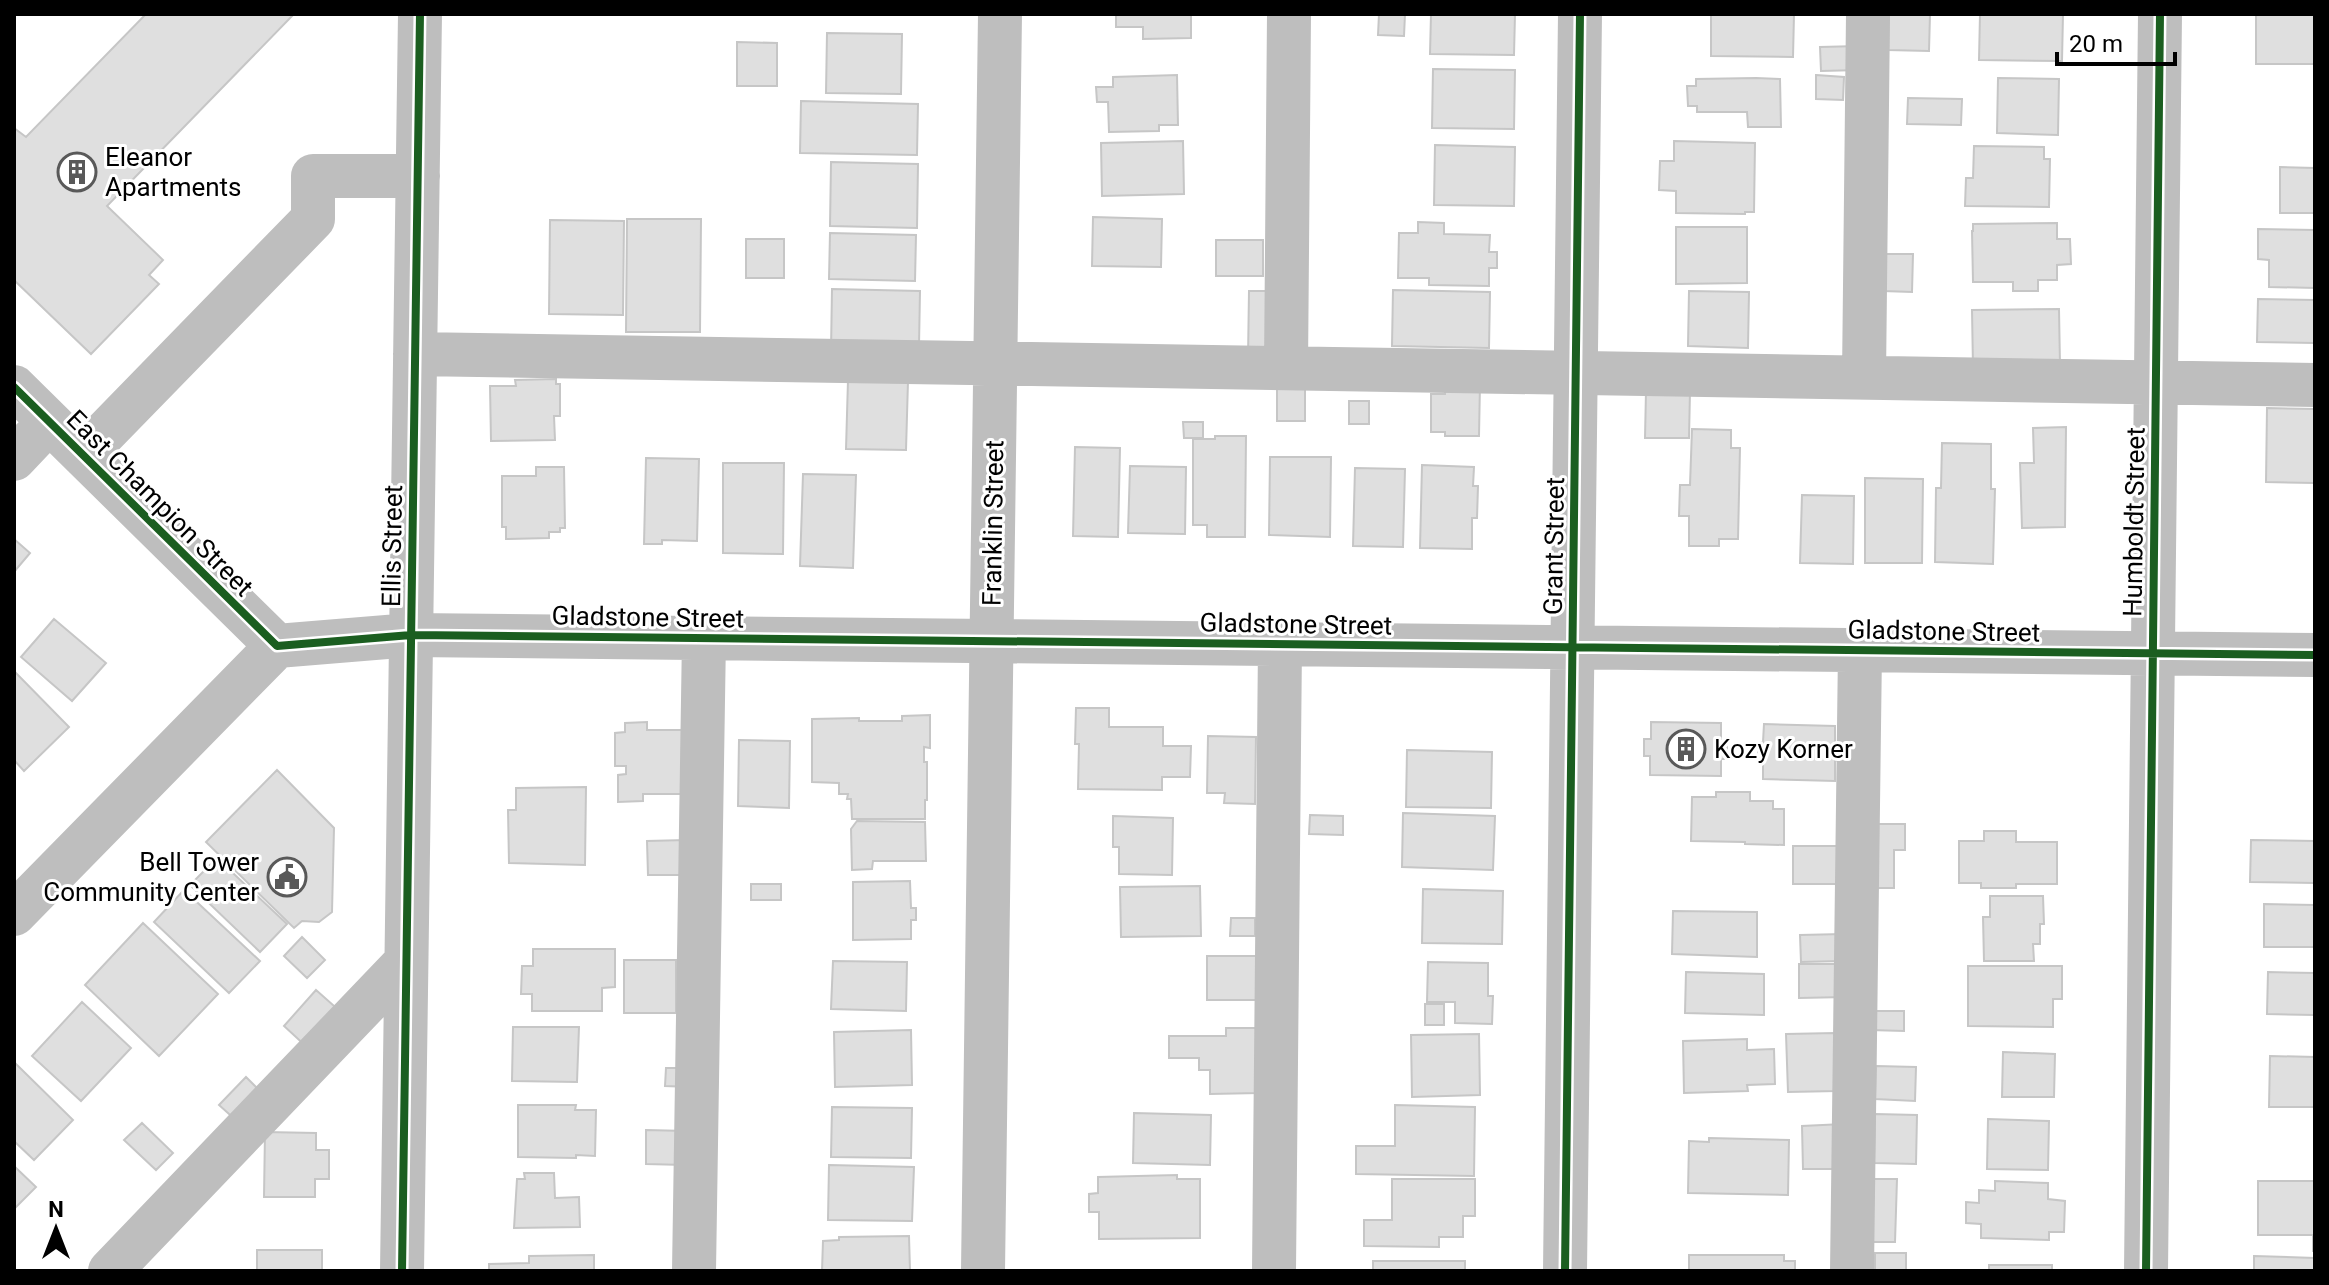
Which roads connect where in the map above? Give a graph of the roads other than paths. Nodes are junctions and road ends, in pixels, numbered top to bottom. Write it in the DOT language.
graph roads {
  1 [pos="420,14"];
  2 [pos="1000,14"];
  3 [pos="1289,14"];
  4 [pos="1580,14"];
  5 [pos="1868,14"];
  6 [pos="2160,14"];
  7 [pos="418,176"];
  8 [pos="415,354"];
  9 [pos="995,363"];
  10 [pos="1286,368"];
  11 [pos="1576,373"];
  12 [pos="1864,377"];
  13 [pos="2156,382"];
  14 [pos="2315,385"];
  15 [pos="14,387"];
  16 [pos="49,422"];
  17 [pos="83,455"];
  18 [pos="14,459"];
  19 [pos="411,635"];
  20 [pos="704,637"];
  21 [pos="991,641"];
  22 [pos="1280,644"];
  23 [pos="277,646"];
  24 [pos="1573,647"];
  25 [pos="1860,650"];
  26 [pos="2153,653"];
  27 [pos="2315,655"];
  28 [pos="14,914"];
  29 [pos="406,962"];
  30 [pos="110,1271"];
  31 [pos="402,1271"];
  32 [pos="694,1271"];
  33 [pos="983,1271"];
  34 [pos="1274,1271"];
  35 [pos="1565,1271"];
  36 [pos="1852,1271"];
  37 [pos="2146,1271"];
  1 -- 7 [label="street, Ellis Street"];
  2 -- 9 [label="street, Franklin Street"];
  3 -- 10 [label="street"];
  4 -- 11 [label="street, Grant Street"];
  5 -- 12 [label="street"];
  6 -- 13 [label="street, Humboldt Street"];
  7 -- 8 [label="street, Ellis Street"];
  7 -- 17 [label="street"];
  8 -- 9 [label="street"];
  8 -- 19 [label="street, Ellis Street"];
  9 -- 10 [label="street"];
  9 -- 21 [label="street, Franklin Street"];
  10 -- 11 [label="street"];
  11 -- 12 [label="street"];
  11 -- 24 [label="street, Grant Street"];
  12 -- 13 [label="street"];
  13 -- 14 [label="street"];
  13 -- 26 [label="street, Humboldt Street"];
  15 -- 16 [label="street, East Champion Street"];
  16 -- 17 [label="street, East Champion Street"];
  16 -- 18 [label="street"];
  17 -- 23 [label="street, East Champion Street"];
  19 -- 20 [label="street, Gladstone Street"];
  19 -- 23 [label="street, Gladstone Street"];
  19 -- 29 [label="street, Ellis Street"];
  20 -- 21 [label="street, Gladstone Street"];
  20 -- 32 [label="street"];
  21 -- 22 [label="street, Gladstone Street"];
  21 -- 33 [label="street, Franklin Street"];
  22 -- 24 [label="street, Gladstone Street"];
  22 -- 34 [label="street"];
  23 -- 28 [label="street"];
  24 -- 25 [label="street, Gladstone Street"];
  24 -- 35 [label="street, Grant Street"];
  25 -- 26 [label="street, Gladstone Street"];
  25 -- 36 [label="street"];
  26 -- 27 [label="street, Gladstone Street"];
  26 -- 37 [label="street, Humboldt Street"];
  29 -- 30 [label="street"];
  29 -- 31 [label="street, Ellis Street"];
}
